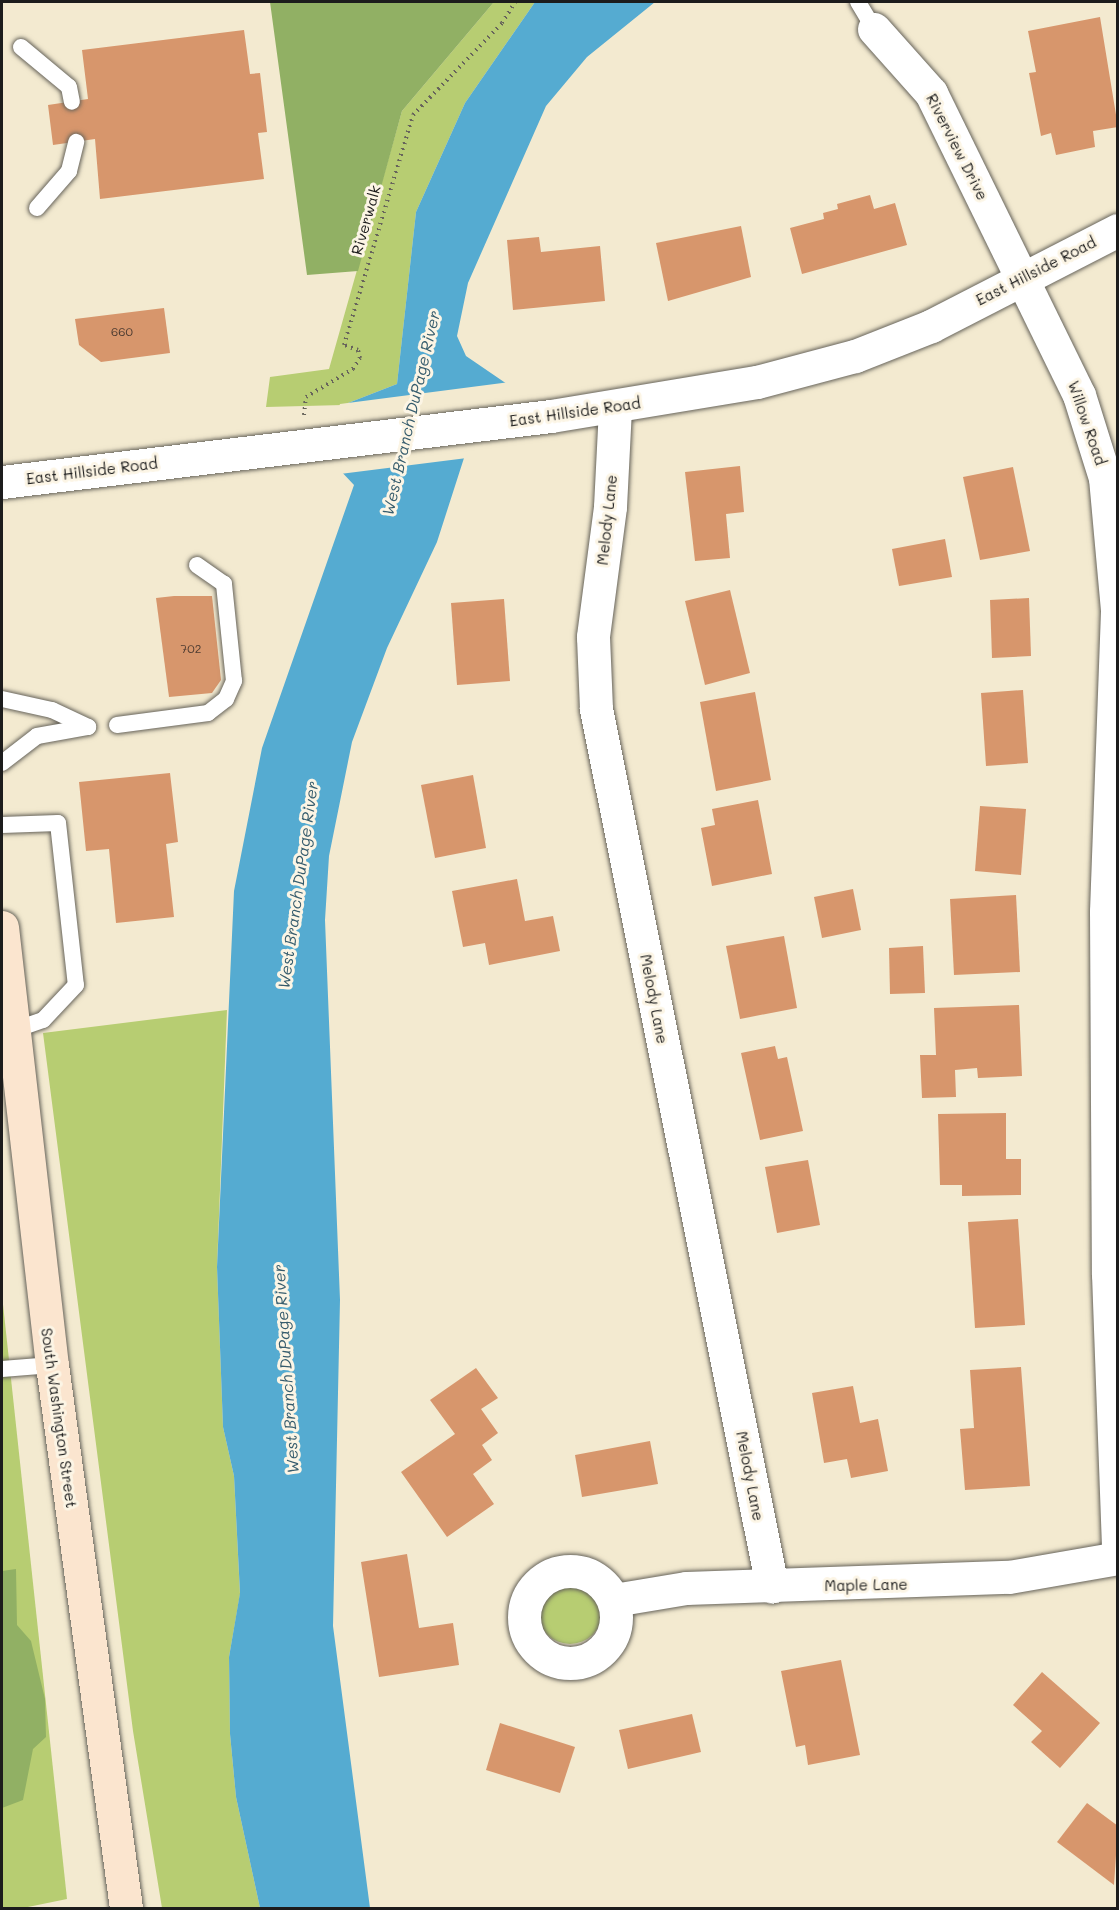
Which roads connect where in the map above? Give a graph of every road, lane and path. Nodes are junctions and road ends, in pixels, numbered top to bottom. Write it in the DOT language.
graph roads {
  1 [pos="515,2"];
  2 [pos="866,15"];
  3 [pos="21,47"];
  4 [pos="72,102"];
  5 [pos="76,142"];
  6 [pos="37,208"];
  7 [pos="1118,230"];
  8 [pos="1022,276"];
  9 [pos="615,408"];
  10 [pos="305,446"];
  11 [pos="2,482"];
  12 [pos="197,565"];
  13 [pos="2,699"];
  14 [pos="117,724"];
  15 [pos="2,763"];
  16 [pos="2,825"];
  17 [pos="2,927"];
  18 [pos="14,1030"];
  19 [pos="11,1102"];
  20 [pos="52,1365"];
  21 [pos="2,1369"];
  22 [pos="1118,1552"];
  23 [pos="1118,1558"];
  24 [pos="772,1587"];
  25 [pos="614,1600"];
  26 [pos="126,1908"];
  1 -- 10 [label="path, Riverwalk"];
  2 -- 8 [label="street, Riverview Drive"];
  3 -- 4 [label="lane"];
  5 -- 6 [label="lane"];
  7 -- 8 [label="street, East Hillside Road"];
  8 -- 9 [label="street, East Hillside Road"];
  8 -- 22 [label="street, Willow Road"];
  9 -- 10 [label="street, East Hillside Road"];
  9 -- 24 [label="street, Melody Lane"];
  10 -- 11 [label="street, East Hillside Road"];
  12 -- 14 [label="lane"];
  13 -- 15 [label="lane"];
  16 -- 18 [label="lane"];
  17 -- 18 [label="main road, South Washington Street"];
  18 -- 19 [label="main road, South Washington Street"];
  19 -- 20 [label="main road, South Washington Street"];
  20 -- 21 [label="lane"];
  20 -- 26 [label="main road, South Washington Street"];
  23 -- 24 [label="street, Maple Lane"];
  24 -- 25 [label="street, Maple Lane"];
}
